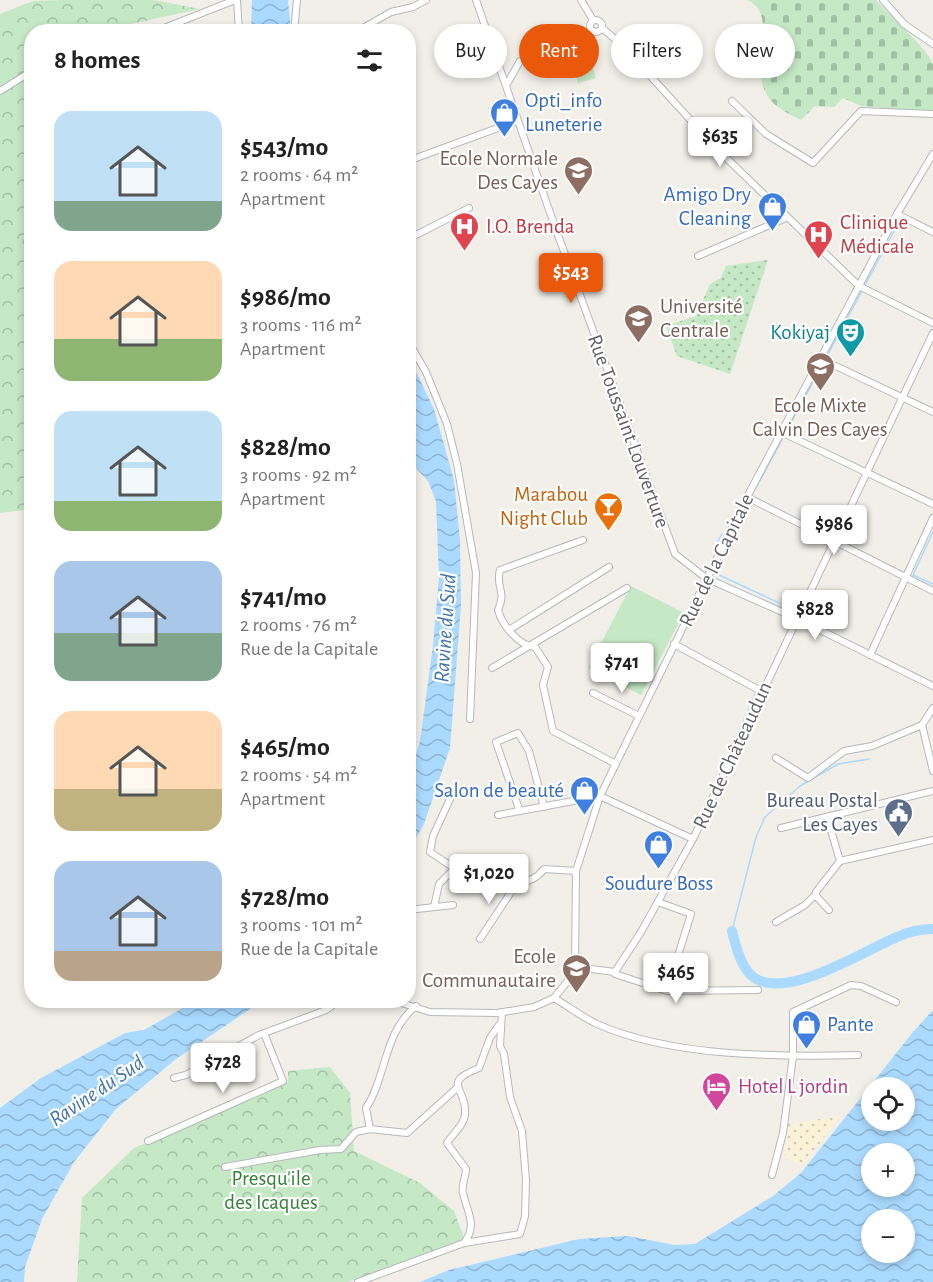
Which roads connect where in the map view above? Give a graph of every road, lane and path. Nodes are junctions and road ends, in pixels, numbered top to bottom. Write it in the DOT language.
graph roads {
  1 [pos="236,0"];
  2 [pos="297,0"];
  3 [pos="426,0"];
  4 [pos="476,0"];
  5 [pos="581,0"];
  6 [pos="883,0"];
  7 [pos="593,20"];
  8 [pos="174,24"];
  9 [pos="239,24"];
  10 [pos="295,24"];
  11 [pos="370,24"];
  12 [pos="591,24"];
  13 [pos="602,28"];
  14 [pos="599,30"];
  15 [pos="933,44"];
  16 [pos="519,62"];
  17 [pos="24,76"];
  18 [pos="507,84"];
  19 [pos="0,91"];
  20 [pos="732,101"];
  21 [pos="933,114"];
  22 [pos="517,121"];
  23 [pos="933,154"];
  24 [pos="416,158"];
  25 [pos="469,208"];
  26 [pos="897,214"];
  27 [pos="788,218"];
  28 [pos="933,232"];
  29 [pos="416,235"];
  30 [pos="698,256"];
  31 [pos="859,286"];
  32 [pos="933,323"];
  33 [pos="933,333"];
  34 [pos="416,354"];
  35 [pos="821,359"];
  36 [pos="902,397"];
  37 [pos="933,412"];
  38 [pos="781,432"];
  39 [pos="865,473"];
  40 [pos="747,497"];
  41 [pos="933,504"];
  42 [pos="933,518"];
  43 [pos="583,540"];
  44 [pos="832,542"];
  45 [pos="609,567"];
  46 [pos="706,578"];
  47 [pos="906,578"];
  48 [pos="627,588"];
  49 [pos="933,591"];
  50 [pos="798,619"];
  51 [pos="509,630"];
  52 [pos="674,644"];
  53 [pos="530,646"];
  54 [pos="870,655"];
  55 [pos="492,669"];
  56 [pos="933,686"];
  57 [pos="761,691"];
  58 [pos="593,693"];
  59 [pos="933,708"];
  60 [pos="639,716"];
  61 [pos="470,719"];
  62 [pos="922,725"];
  63 [pos="776,758"];
  64 [pos="616,764"];
  65 [pos="933,771"];
  66 [pos="933,791"];
  67 [pos="600,796"];
  68 [pos="450,799"];
  69 [pos="544,807"];
  70 [pos="519,809"];
  71 [pos="498,815"];
  72 [pos="827,818"];
  73 [pos="781,828"];
  74 [pos="693,838"];
  75 [pos="933,840"];
  76 [pos="840,861"];
  77 [pos="458,870"];
  78 [pos="576,871"];
  79 [pos="517,883"];
  80 [pos="816,894"];
  81 [pos="658,902"];
  82 [pos="453,905"];
  83 [pos="434,907"];
  84 [pos="416,909"];
  85 [pos="829,910"];
  86 [pos="776,922"];
  87 [pos="480,939"];
  88 [pos="575,967"];
  89 [pos="615,972"];
  90 [pos="758,990"];
  91 [pos="667,991"];
  92 [pos="554,998"];
  93 [pos="896,1002"];
  94 [pos="416,1006"];
  95 [pos="330,1008"];
  96 [pos="414,1008"];
  97 [pos="502,1012"];
  98 [pos="500,1024"];
  99 [pos="264,1033"];
  100 [pos="858,1055"];
  101 [pos="793,1056"];
  102 [pos="174,1078"];
  103 [pos="457,1088"];
  104 [pos="370,1129"];
  105 [pos="148,1141"];
  106 [pos="225,1167"];
  107 [pos="772,1175"];
  108 [pos="464,1243"];
  109 [pos="358,1282"];
  1 -- 8 [label="street"];
  1 -- 9 [label="street"];
  2 -- 10 [label="street"];
  3 -- 11 [label="street"];
  4 -- 18 [label="street, Rue Toussaint Louverture"];
  5 -- 7 [label="street"];
  6 -- 15 [label="street"];
  7 -- 12 [label="street"];
  7 -- 13 [label="street"];
  13 -- 14 [label="street"];
  13 -- 27 [label="street"];
  16 -- 18 [label="street"];
  17 -- 19 [label="street"];
  18 -- 22 [label="street, Rue Toussaint Louverture"];
  20 -- 21 [label="street"];
  22 -- 24 [label="street"];
  22 -- 46 [label="street, Rue Toussaint Louverture"];
  23 -- 26 [label="street, Rue de la Capitale"];
  25 -- 29 [label="street"];
  26 -- 28 [label="street"];
  26 -- 31 [label="street, Rue de la Capitale"];
  27 -- 30 [label="street"];
  27 -- 31 [label="street"];
  31 -- 32 [label="street"];
  31 -- 35 [label="street, Rue de la Capitale"];
  33 -- 36 [label="street, Rue de Châteaudun"];
  34 -- 61 [label="street"];
  35 -- 36 [label="street"];
  35 -- 38 [label="street, Rue de la Capitale"];
  36 -- 37 [label="street"];
  36 -- 39 [label="street, Rue de Châteaudun"];
  38 -- 39 [label="street"];
  38 -- 40 [label="street, Rue de la Capitale"];
  39 -- 41 [label="street"];
  39 -- 44 [label="street, Rue de Châteaudun"];
  40 -- 44 [label="street"];
  40 -- 46 [label="street, Rue de la Capitale"];
  42 -- 47 [label="street"];
  43 -- 51 [label="street"];
  44 -- 47 [label="street"];
  44 -- 50 [label="street, Rue de Châteaudun"];
  45 -- 51 [label="street"];
  46 -- 50 [label="street, Rue Toussaint Louverture"];
  46 -- 52 [label="street, Rue de la Capitale"];
  47 -- 49 [label="street"];
  47 -- 54 [label="street"];
  48 -- 53 [label="street"];
  50 -- 54 [label="street, Rue Toussaint Louverture"];
  50 -- 57 [label="street, Rue de Châteaudun"];
  51 -- 53 [label="street"];
  52 -- 57 [label="street"];
  52 -- 60 [label="street, Rue de la Capitale"];
  53 -- 55 [label="street"];
  53 -- 64 [label="street"];
  54 -- 56 [label="street, Rue Toussaint Louverture"];
  57 -- 74 [label="street, Rue de Châteaudun"];
  58 -- 60 [label="street"];
  59 -- 62 [label="street"];
  60 -- 64 [label="street, Rue de la Capitale"];
  62 -- 63 [label="street"];
  62 -- 65 [label="street"];
  64 -- 67 [label="street, Rue de la Capitale"];
  66 -- 72 [label="street"];
  67 -- 69 [label="street"];
  67 -- 74 [label="street"];
  67 -- 78 [label="street, Rue de la Capitale"];
  68 -- 77 [label="street"];
  69 -- 70 [label="street"];
  69 -- 70 [label="street"];
  70 -- 71 [label="street"];
  72 -- 73 [label="street"];
  72 -- 76 [label="street"];
  74 -- 81 [label="street, Rue de Châteaudun"];
  75 -- 76 [label="street"];
  76 -- 80 [label="street"];
  77 -- 79 [label="street"];
  77 -- 83 [label="street"];
  78 -- 79 [label="street"];
  78 -- 88 [label="street, Rue de la Capitale"];
  79 -- 87 [label="street"];
  80 -- 85 [label="street"];
  80 -- 86 [label="street"];
  81 -- 89 [label="street, Rue de Châteaudun"];
  81 -- 91 [label="street"];
  82 -- 83 [label="street"];
  83 -- 84 [label="street"];
  88 -- 89 [label="street"];
  88 -- 92 [label="street"];
  89 -- 91 [label="street"];
  90 -- 91 [label="street"];
  92 -- 97 [label="street"];
  92 -- 101 [label="street"];
  93 -- 101 [label="street"];
  94 -- 97 [label="street"];
  95 -- 99 [label="street"];
  96 -- 104 [label="street"];
  97 -- 98 [label="street"];
  98 -- 103 [label="street"];
  98 -- 108 [label="street"];
  99 -- 102 [label="street"];
  99 -- 105 [label="street"];
  100 -- 101 [label="street"];
  101 -- 107 [label="street"];
  103 -- 104 [label="street"];
  103 -- 108 [label="street"];
  104 -- 106 [label="street"];
  108 -- 109 [label="street"];
}
